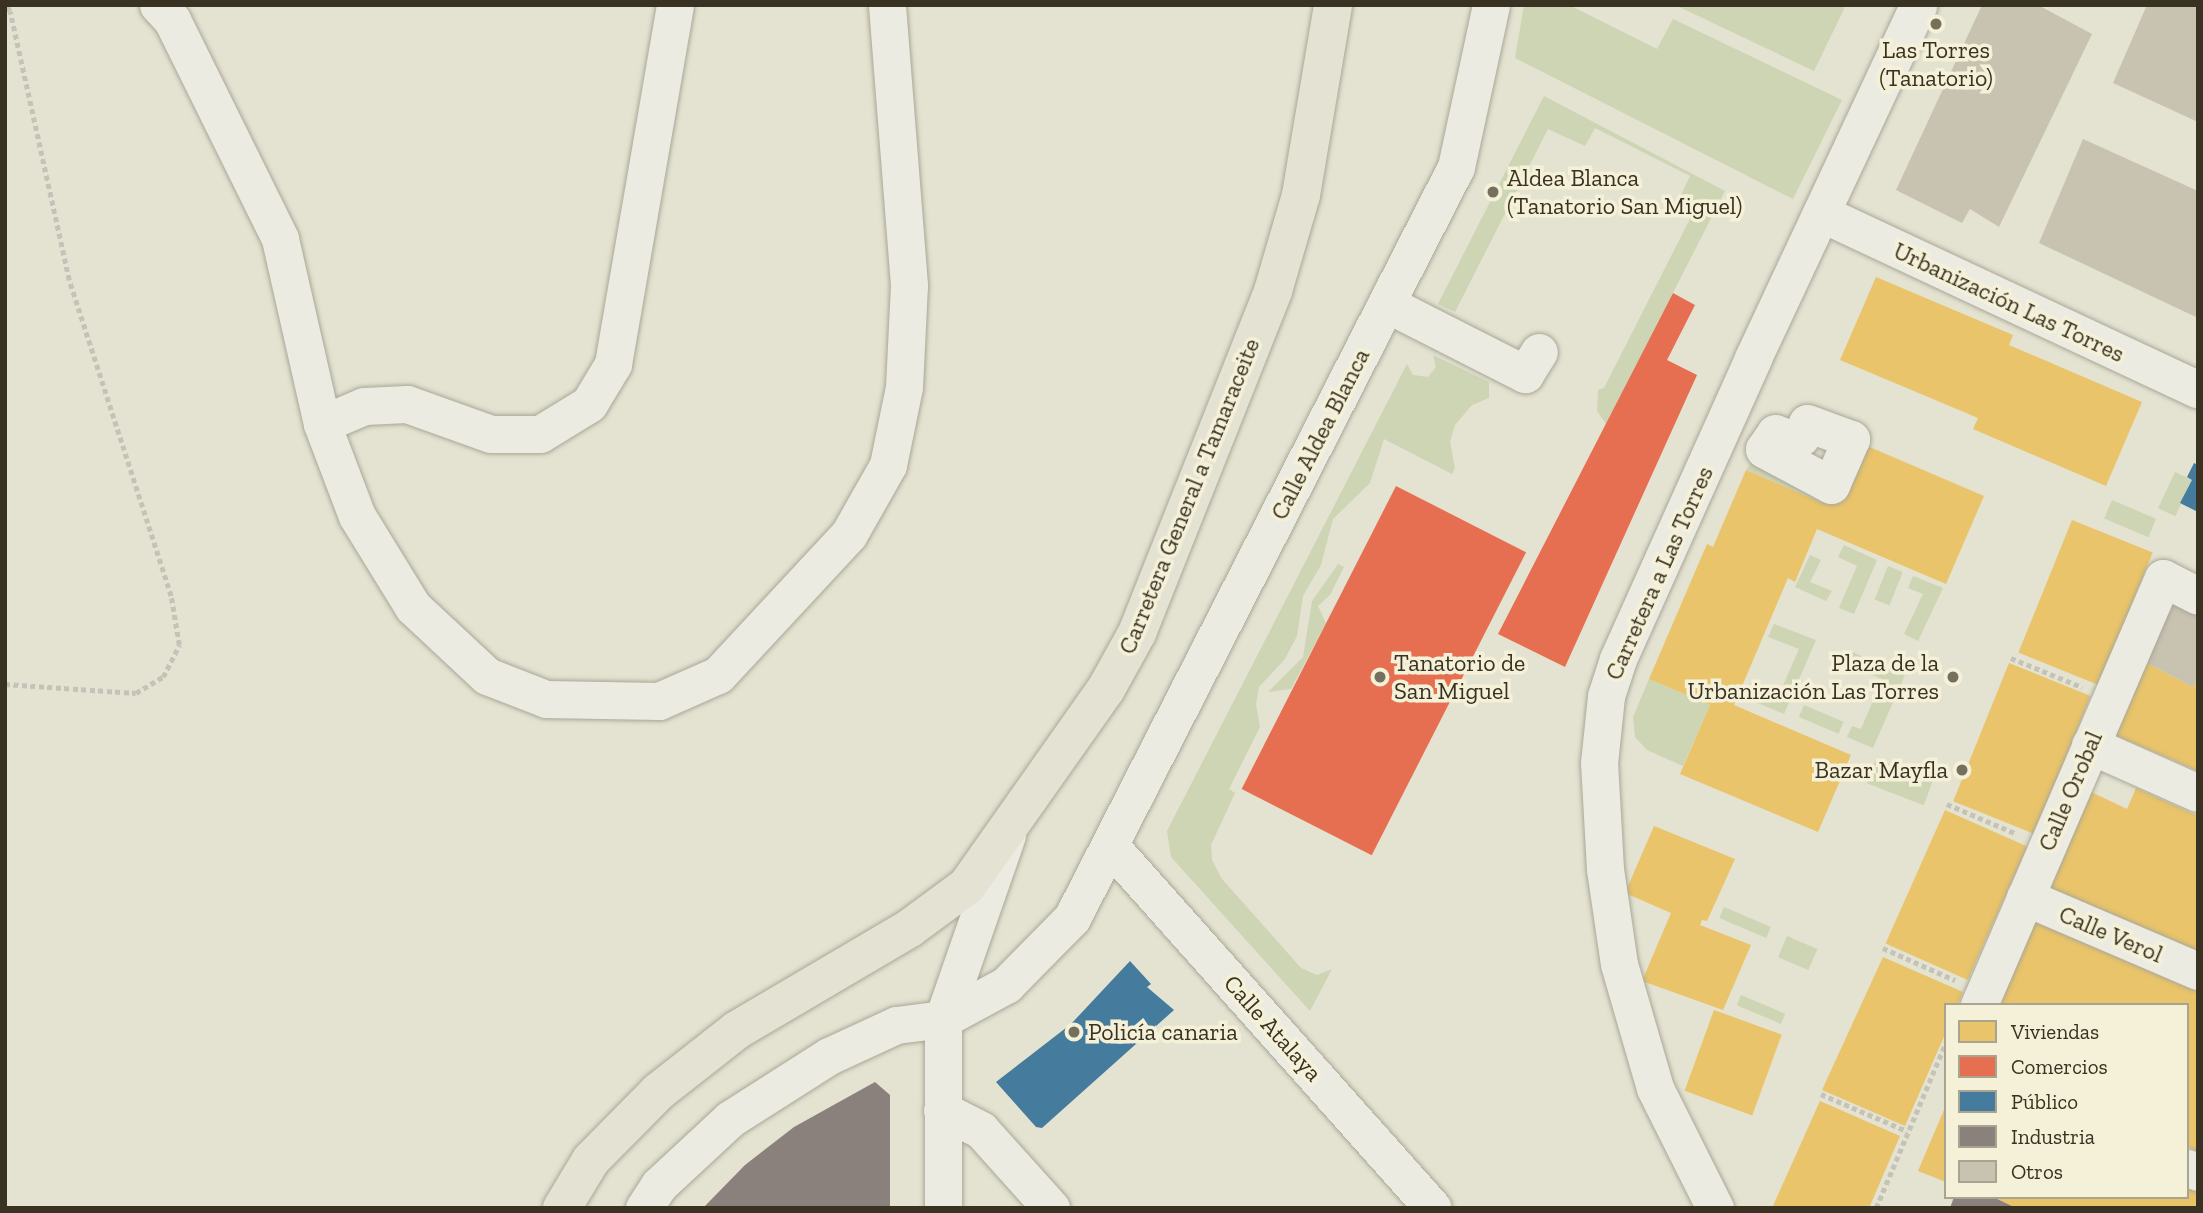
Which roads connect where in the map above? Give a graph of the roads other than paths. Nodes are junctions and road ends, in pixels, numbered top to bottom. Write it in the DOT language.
graph roads {
  1 [pos="158,5"];
  2 [pos="675,5"];
  3 [pos="887,5"];
  4 [pos="1333,5"];
  5 [pos="1491,5"];
  6 [pos="1918,5"];
  7 [pos="1821,213"];
  8 [pos="1387,304"];
  9 [pos="1539,352"];
  10 [pos="2198,390"];
  11 [pos="322,424"];
  12 [pos="2198,596"];
  13 [pos="2090,745"];
  14 [pos="2198,793"];
  15 [pos="1009,829"];
  16 [pos="1112,848"];
  17 [pos="2025,897"];
  18 [pos="2198,971"];
  19 [pos="1968,993"];
  20 [pos="943,1019"];
  21 [pos="942,1110"];
  22 [pos="562,1208"];
  23 [pos="644,1208"];
  24 [pos="943,1208"];
  25 [pos="1051,1208"];
  26 [pos="1433,1208"];
  27 [pos="1715,1208"];
  1 -- 11 [label="street"];
  2 -- 11 [label="street"];
  3 -- 11 [label="street"];
  4 -- 15 [label="main road, Carretera General a Tamaraceite"];
  5 -- 8 [label="street, Calle Aldea Blanca"];
  6 -- 7 [label="street, Carretera a Las Torres"];
  7 -- 10 [label="street, Urbanización Las Torres"];
  7 -- 27 [label="street, Carretera a Las Torres"];
  8 -- 9 [label="street"];
  8 -- 16 [label="street, Calle Aldea Blanca"];
  12 -- 13 [label="street, Calle Orobal"];
  13 -- 14 [label="street"];
  13 -- 17 [label="street, Calle Orobal"];
  15 -- 20 [label="street"];
  15 -- 22 [label="main road, Carretera General a Tamaraceite"];
  16 -- 20 [label="street, Calle Aldea Blanca"];
  16 -- 26 [label="street, Calle Atalaya"];
  17 -- 18 [label="street, Calle Verol"];
  17 -- 19 [label="street, Calle Orobal"];
  20 -- 21 [label="street"];
  20 -- 23 [label="street"];
  21 -- 24 [label="street"];
  21 -- 25 [label="street"];
}
